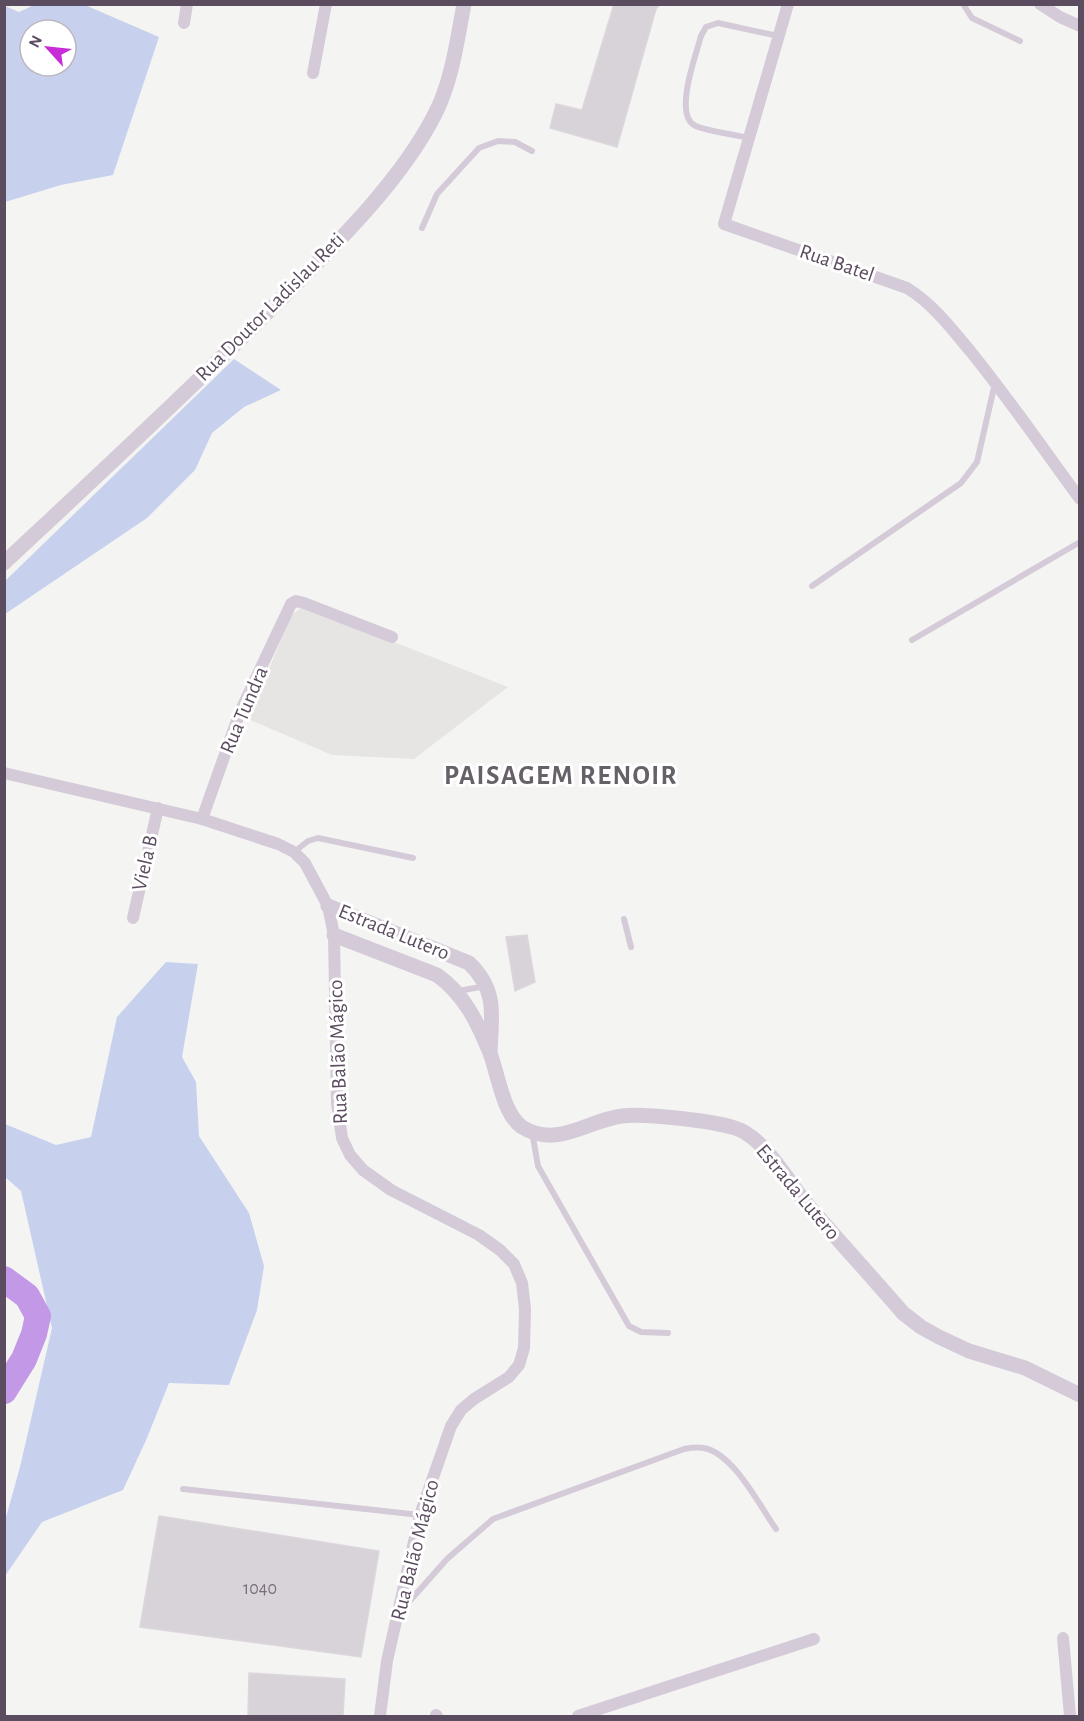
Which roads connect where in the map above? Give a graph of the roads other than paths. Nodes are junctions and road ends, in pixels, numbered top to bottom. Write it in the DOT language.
graph roads {
  1 [pos="187,4"];
  2 [pos="326,4"];
  3 [pos="465,4"];
  4 [pos="788,4"];
  5 [pos="963,4"];
  6 [pos="1040,4"];
  7 [pos="184,23"];
  8 [pos="1080,26"];
  9 [pos="779,37"];
  10 [pos="1020,41"];
  11 [pos="313,73"];
  12 [pos="750,138"];
  13 [pos="532,151"];
  14 [pos="422,228"];
  15 [pos="996,382"];
  16 [pos="1080,499"];
  17 [pos="1080,542"];
  18 [pos="4,563"];
  19 [pos="812,586"];
  20 [pos="392,637"];
  21 [pos="912,640"];
  22 [pos="4,773"];
  23 [pos="158,808"];
  24 [pos="202,819"];
  25 [pos="294,852"];
  26 [pos="413,858"];
  27 [pos="328,906"];
  28 [pos="133,918"];
  29 [pos="624,919"];
  30 [pos="334,935"];
  31 [pos="631,947"];
  32 [pos="487,986"];
  33 [pos="457,991"];
  34 [pos="490,1053"];
  35 [pos="532,1132"];
  36 [pos="668,1333"];
  37 [pos="1080,1395"];
  38 [pos="183,1489"];
  39 [pos="420,1515"];
  40 [pos="776,1529"];
  41 [pos="398,1615"];
  42 [pos="1063,1638"];
  43 [pos="814,1639"];
  44 [pos="631,1699"];
  45 [pos="380,1716"];
  46 [pos="578,1716"];
  47 [pos="614,1716"];
  48 [pos="1070,1716"];
  1 -- 7 [label="street"];
  2 -- 11 [label="street"];
  3 -- 18 [label="street, Rua Doutor Ladislau Reti"];
  4 -- 9 [label="street, Rua Batel"];
  5 -- 10 [label="lane"];
  6 -- 8 [label="street"];
  9 -- 12 [label="street, Rua Batel"];
  9 -- 12 [label="lane"];
  12 -- 15 [label="street, Rua Batel"];
  13 -- 14 [label="lane"];
  15 -- 16 [label="street, Rua Batel"];
  15 -- 19 [label="lane"];
  17 -- 21 [label="lane"];
  20 -- 24 [label="street, Rua Tundra"];
  22 -- 23 [label="street, Rua Balão Mágico"];
  23 -- 24 [label="street, Rua Balão Mágico"];
  23 -- 28 [label="street, Viela B"];
  24 -- 25 [label="street, Rua Balão Mágico"];
  25 -- 26 [label="lane"];
  25 -- 27 [label="street, Rua Balão Mágico"];
  27 -- 30 [label="street, Rua Balão Mágico"];
  27 -- 32 [label="street, Estrada Lutero"];
  29 -- 31 [label="lane"];
  30 -- 33 [label="street, Estrada Lutero"];
  30 -- 39 [label="street, Rua Balão Mágico"];
  32 -- 33 [label="lane"];
  32 -- 34 [label="street, Estrada Lutero"];
  33 -- 34 [label="street, Estrada Lutero"];
  34 -- 35 [label="street, Estrada Lutero"];
  35 -- 36 [label="lane"];
  35 -- 37 [label="street, Estrada Lutero"];
  38 -- 39 [label="lane"];
  39 -- 41 [label="street, Rua Balão Mágico"];
  40 -- 41 [label="lane"];
  41 -- 45 [label="street, Rua Balão Mágico"];
  42 -- 48 [label="street"];
  43 -- 44 [label="street"];
  44 -- 46 [label="street"];
  44 -- 47 [label="street"];
}
